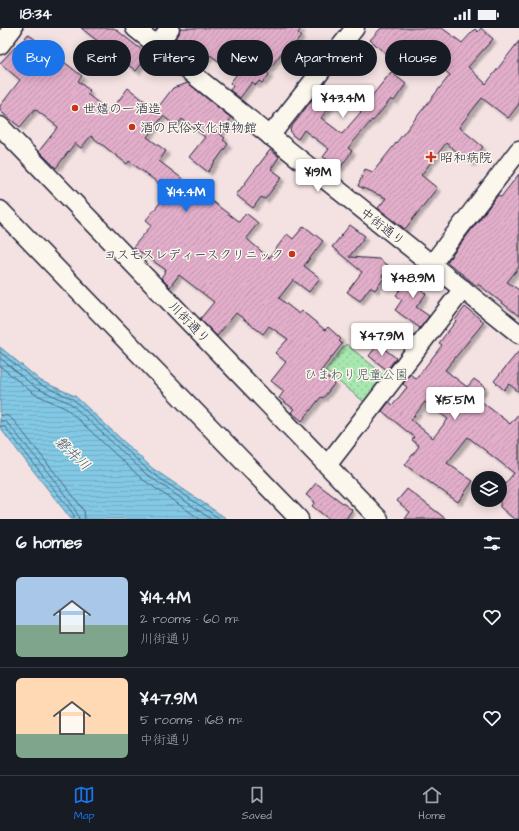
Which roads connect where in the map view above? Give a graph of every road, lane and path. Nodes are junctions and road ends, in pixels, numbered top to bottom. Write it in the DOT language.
graph roads {
  1 [pos="13,28"];
  2 [pos="135,28"];
  3 [pos="170,28"];
  4 [pos="355,28"];
  5 [pos="151,40"];
  6 [pos="161,40"];
  7 [pos="0,45"];
  8 [pos="195,76"];
  9 [pos="0,126"];
  10 [pos="270,136"];
  11 [pos="519,150"];
  12 [pos="0,210"];
  13 [pos="432,264"];
  14 [pos="463,289"];
  15 [pos="519,334"];
  16 [pos="328,464"];
  17 [pos="299,519"];
  18 [pos="379,519"];
  1 -- 7 [label="street"];
  2 -- 5 [label="street, 中街通り"];
  3 -- 6 [label="street"];
  4 -- 10 [label="street"];
  8 -- 10 [label="street, 中街通り"];
  9 -- 16 [label="street, 川街通り"];
  10 -- 13 [label="street, 中街通り"];
  11 -- 13 [label="street"];
  12 -- 17 [label="street"];
  13 -- 14 [label="street, 中街通り"];
  14 -- 15 [label="street, 中街通り"];
  14 -- 16 [label="street"];
  16 -- 18 [label="street, 川街通り"];
}
